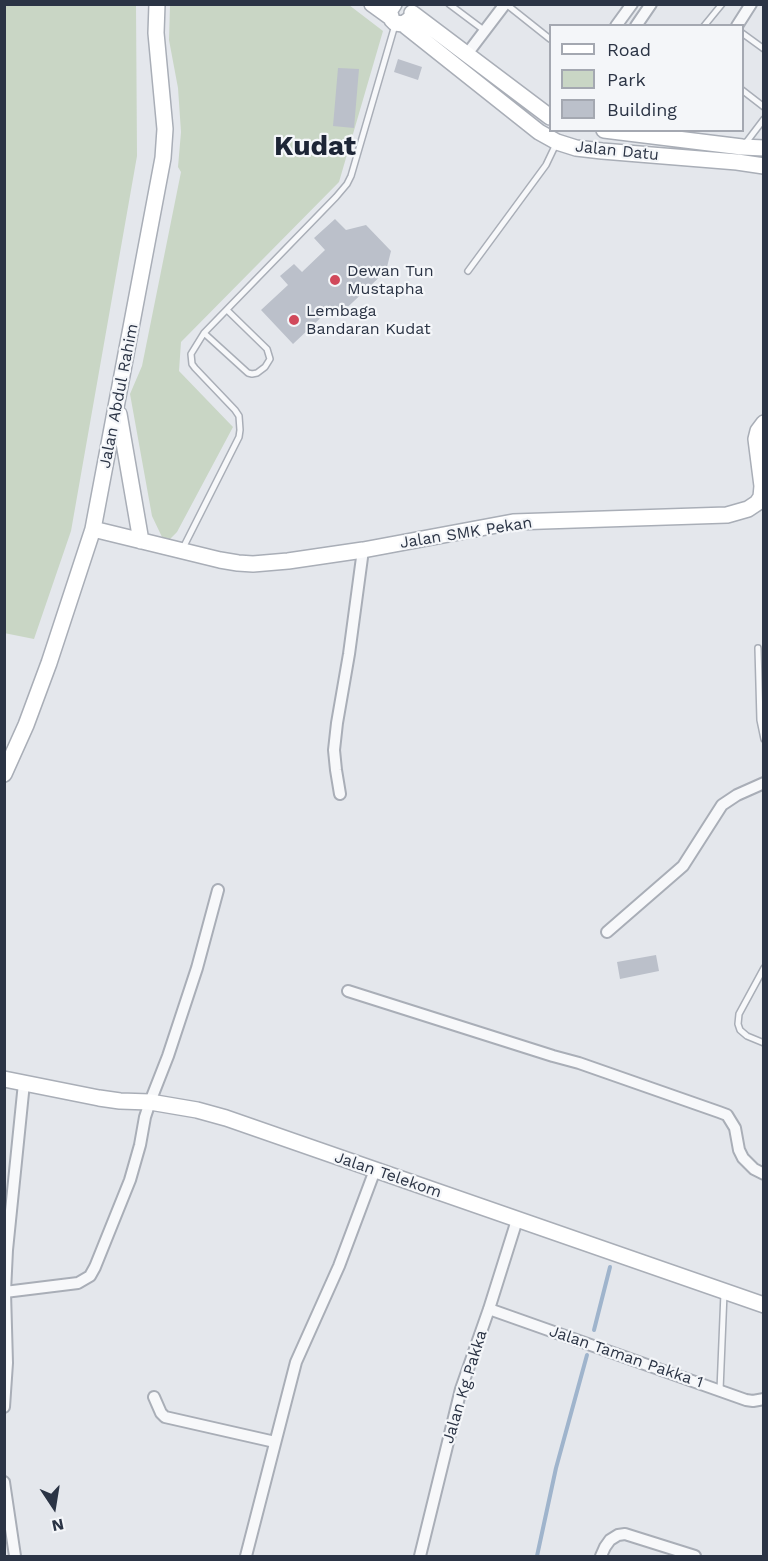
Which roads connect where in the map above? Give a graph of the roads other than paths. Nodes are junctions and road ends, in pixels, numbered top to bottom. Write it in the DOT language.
graph roads {
  1 [pos="157,4"];
  2 [pos="372,4"];
  3 [pos="449,4"];
  4 [pos="632,4"];
  5 [pos="651,4"];
  6 [pos="722,4"];
  7 [pos="751,4"];
  8 [pos="503,6"];
  9 [pos="403,13"];
  10 [pos="617,24"];
  11 [pos="637,24"];
  12 [pos="706,24"];
  13 [pos="738,24"];
  14 [pos="485,31"];
  15 [pos="744,34"];
  16 [pos="549,38"];
  17 [pos="764,49"];
  18 [pos="467,54"];
  19 [pos="744,91"];
  20 [pos="764,106"];
  21 [pos="549,116"];
  22 [pos="764,119"];
  23 [pos="630,132"];
  24 [pos="655,134"];
  25 [pos="557,142"];
  26 [pos="714,144"];
  27 [pos="742,147"];
  28 [pos="764,148"];
  29 [pos="712,160"];
  30 [pos="737,162"];
  31 [pos="764,166"];
  32 [pos="468,271"];
  33 [pos="227,310"];
  34 [pos="204,333"];
  35 [pos="117,405"];
  36 [pos="764,423"];
  37 [pos="93,529"];
  38 [pos="141,541"];
  39 [pos="363,550"];
  40 [pos="181,551"];
  41 [pos="758,648"];
  42 [pos="764,739"];
  43 [pos="4,774"];
  44 [pos="764,783"];
  45 [pos="340,794"];
  46 [pos="218,890"];
  47 [pos="608,932"];
  48 [pos="764,968"];
  49 [pos="757,983"];
  50 [pos="764,986"];
  51 [pos="348,991"];
  52 [pos="764,1042"];
  53 [pos="4,1079"];
  54 [pos="24,1083"];
  55 [pos="150,1102"];
  56 [pos="375,1170"];
  57 [pos="764,1174"];
  58 [pos="517,1220"];
  59 [pos="724,1291"];
  60 [pos="5,1292"];
  61 [pos="764,1305"];
  62 [pos="489,1309"];
  63 [pos="720,1390"];
  64 [pos="154,1397"];
  65 [pos="764,1400"];
  66 [pos="4,1407"];
  67 [pos="274,1442"];
  68 [pos="4,1482"];
  69 [pos="15,1557"];
  70 [pos="246,1557"];
  71 [pos="420,1557"];
  72 [pos="602,1557"];
  73 [pos="695,1557"];
  1 -- 35 [label="street, Jalan Abdul Rahim"];
  2 -- 9 [label="street, Jalan Datu"];
  3 -- 14 [label="lane"];
  4 -- 10 [label="street"];
  5 -- 11 [label="street"];
  6 -- 12 [label="lane"];
  7 -- 13 [label="street"];
  8 -- 14 [label="street"];
  8 -- 16 [label="lane"];
  9 -- 18 [label="street, Jalan Datu"];
  9 -- 25 [label="street, Jalan Datu"];
  9 -- 33 [label="lane"];
  14 -- 18 [label="street"];
  15 -- 17 [label="lane"];
  18 -- 21 [label="street, Jalan Datu"];
  19 -- 20 [label="lane"];
  22 -- 27 [label="lane"];
  23 -- 24 [label="street, Jalan Datu"];
  24 -- 26 [label="street, Jalan Datu"];
  25 -- 29 [label="street, Jalan Datu"];
  25 -- 32 [label="lane"];
  26 -- 27 [label="street, Jalan Datu"];
  26 -- 29 [label="street"];
  27 -- 28 [label="street, Jalan Datu"];
  27 -- 30 [label="lane"];
  29 -- 30 [label="street, Jalan Datu"];
  30 -- 31 [label="street, Jalan Datu"];
  33 -- 34 [label="lane"];
  33 -- 34 [label="lane"];
  34 -- 40 [label="lane"];
  35 -- 37 [label="street, Jalan Abdul Rahim"];
  35 -- 38 [label="street"];
  36 -- 39 [label="street, Jalan SMK Pekan"];
  37 -- 38 [label="street, Jalan SMK Pekan"];
  37 -- 43 [label="street, Jalan Abdul Rahim"];
  38 -- 40 [label="street, Jalan SMK Pekan"];
  39 -- 40 [label="street, Jalan SMK Pekan"];
  39 -- 45 [label="street"];
  41 -- 42 [label="lane"];
  44 -- 47 [label="street"];
  46 -- 55 [label="street"];
  48 -- 49 [label="lane"];
  49 -- 50 [label="lane"];
  49 -- 52 [label="lane"];
  51 -- 57 [label="street"];
  53 -- 54 [label="street, Jalan Telekom"];
  54 -- 55 [label="street, Jalan Telekom"];
  54 -- 60 [label="street"];
  55 -- 56 [label="street, Jalan Telekom"];
  55 -- 60 [label="street"];
  56 -- 58 [label="street, Jalan Telekom"];
  56 -- 67 [label="street"];
  58 -- 59 [label="street, Jalan Telekom"];
  58 -- 62 [label="street, Jalan Kg Pakka"];
  59 -- 61 [label="street, Jalan Telekom"];
  59 -- 63 [label="lane"];
  60 -- 66 [label="street"];
  62 -- 63 [label="street, Jalan Taman Pakka 1"];
  62 -- 71 [label="street, Jalan Kg Pakka"];
  63 -- 65 [label="street, Jalan Taman Pakka 1"];
  64 -- 67 [label="street"];
  67 -- 70 [label="street"];
  68 -- 69 [label="street"];
  72 -- 73 [label="street"];
}
